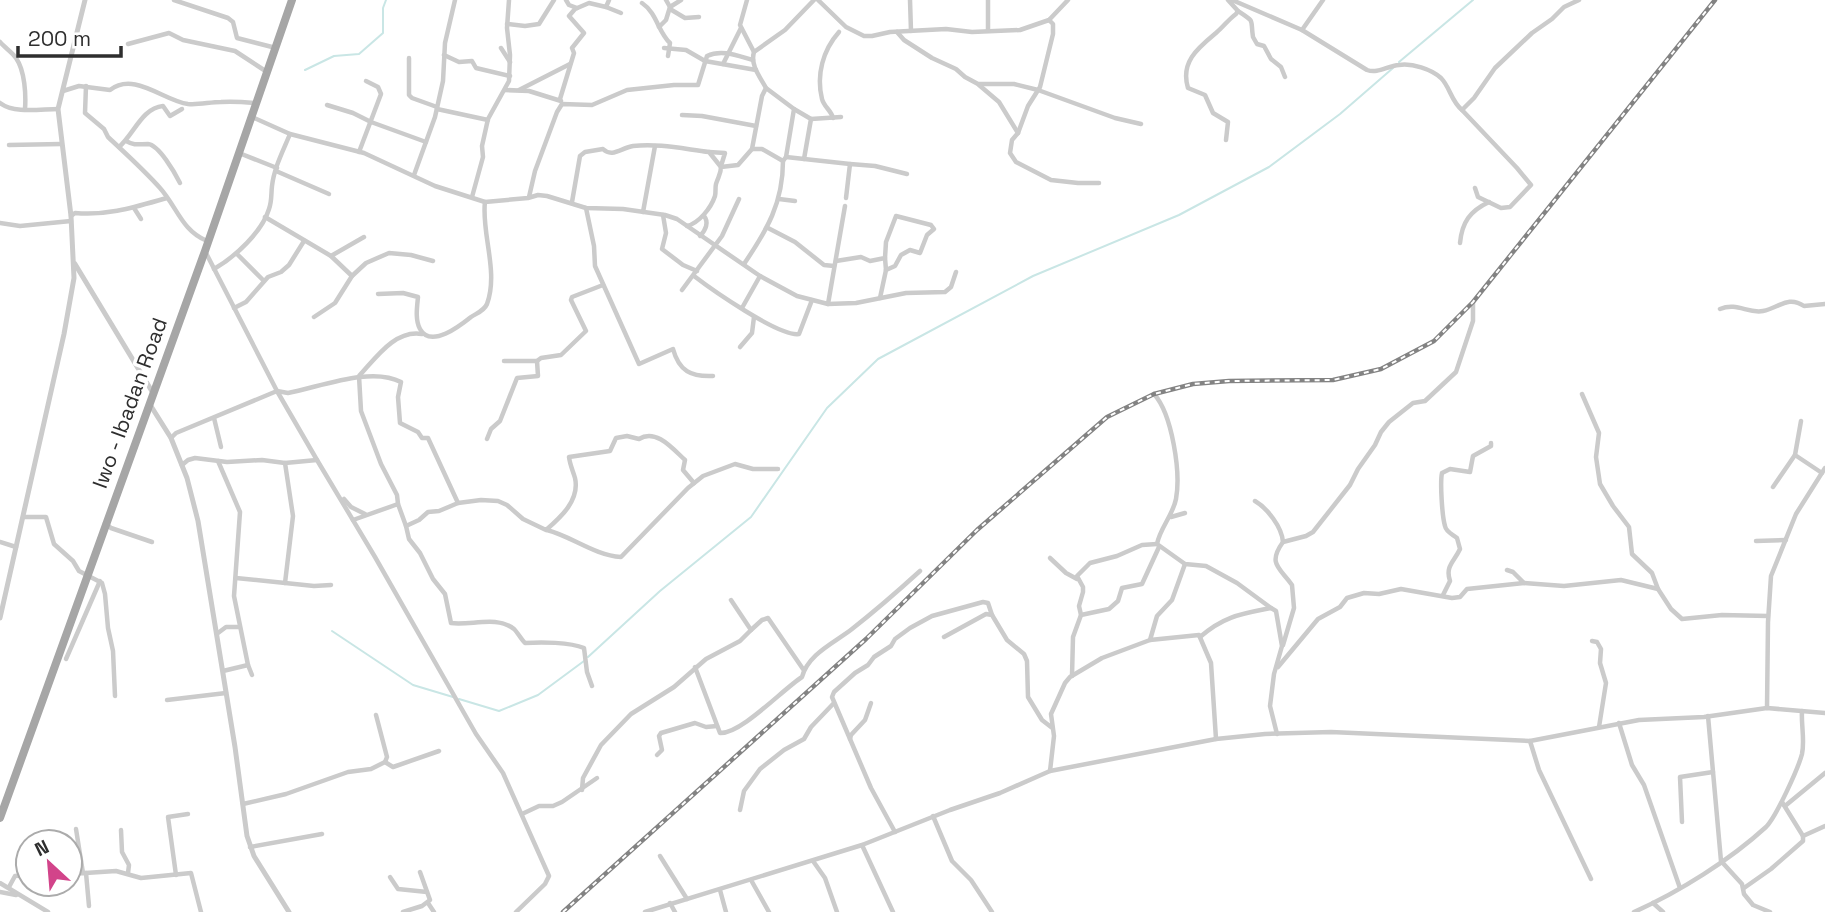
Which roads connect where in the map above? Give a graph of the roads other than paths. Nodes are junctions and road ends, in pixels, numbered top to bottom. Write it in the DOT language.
graph roads {
  1 [pos="85,0"];
  2 [pos="174,0"];
  3 [pos="292,0"];
  4 [pos="454,0"];
  5 [pos="509,0"];
  6 [pos="554,0"];
  7 [pos="566,0"];
  8 [pos="609,0"];
  9 [pos="666,0"];
  10 [pos="681,0"];
  11 [pos="747,0"];
  12 [pos="816,0"];
  13 [pos="910,0"];
  14 [pos="988,0"];
  15 [pos="1068,0"];
  16 [pos="1230,0"];
  17 [pos="1323,0"];
  18 [pos="1579,0"];
  19 [pos="192,3"];
  20 [pos="642,3"];
  21 [pos="606,7"];
  22 [pos="577,8"];
  23 [pos="670,8"];
  24 [pos="1238,11"];
  25 [pos="621,13"];
  26 [pos="699,17"];
  27 [pos="1049,20"];
  28 [pos="507,24"];
  29 [pos="659,26"];
  30 [pos="741,28"];
  31 [pos="988,30"];
  32 [pos="1302,30"];
  33 [pos="911,31"];
  34 [pos="839,32"];
  35 [pos="897,32"];
  36 [pos="237,38"];
  37 [pos="0,42"];
  38 [pos="128,44"];
  39 [pos="276,48"];
  40 [pos="501,48"];
  41 [pos="667,48"];
  42 [pos="235,51"];
  43 [pos="754,52"];
  44 [pos="728,54"];
  45 [pos="444,55"];
  46 [pos="668,56"];
  47 [pos="409,58"];
  48 [pos="705,61"];
  49 [pos="753,61"];
  50 [pos="510,62"];
  51 [pos="570,64"];
  52 [pos="723,64"];
  53 [pos="756,70"];
  54 [pos="267,72"];
  55 [pos="510,76"];
  56 [pos="1285,77"];
  57 [pos="366,81"];
  58 [pos="978,84"];
  59 [pos="86,86"];
  60 [pos="766,88"];
  61 [pos="505,90"];
  62 [pos="1038,90"];
  63 [pos="63,91"];
  64 [pos="518,91"];
  65 [pos="561,102"];
  66 [pos="0,103"];
  67 [pos="257,103"];
  68 [pos="327,105"];
  69 [pos="58,108"];
  70 [pos="437,108"];
  71 [pos="25,109"];
  72 [pos="182,109"];
  73 [pos="794,110"];
  74 [pos="1462,110"];
  75 [pos="250,116"];
  76 [pos="682,116"];
  77 [pos="841,117"];
  78 [pos="811,118"];
  79 [pos="833,118"];
  80 [pos="488,120"];
  81 [pos="371,122"];
  82 [pos="1141,124"];
  83 [pos="756,125"];
  84 [pos="1018,133"];
  85 [pos="290,134"];
  86 [pos="1226,140"];
  87 [pos="126,141"];
  88 [pos="426,142"];
  89 [pos="61,144"];
  90 [pos="9,145"];
  91 [pos="656,146"];
  92 [pos="119,147"];
  93 [pos="752,149"];
  94 [pos="238,152"];
  95 [pos="359,152"];
  96 [pos="709,152"];
  97 [pos="785,159"];
  98 [pos="804,159"];
  99 [pos="850,164"];
  100 [pos="721,167"];
  101 [pos="276,170"];
  102 [pos="907,174"];
  103 [pos="414,175"];
  104 [pos="180,183"];
  105 [pos="1100,183"];
  106 [pos="1475,188"];
  107 [pos="329,194"];
  108 [pos="472,197"];
  109 [pos="167,198"];
  110 [pos="528,198"];
  111 [pos="846,198"];
  112 [pos="739,199"];
  113 [pos="779,200"];
  114 [pos="795,201"];
  115 [pos="485,202"];
  116 [pos="1489,202"];
  117 [pos="572,203"];
  118 [pos="845,205"];
  119 [pos="134,208"];
  120 [pos="586,208"];
  121 [pos="643,212"];
  122 [pos="663,215"];
  123 [pos="703,216"];
  124 [pos="265,217"];
  125 [pos="71,218"];
  126 [pos="141,219"];
  127 [pos="0,223"];
  128 [pos="686,226"];
  129 [pos="768,228"];
  130 [pos="700,236"];
  131 [pos="364,237"];
  132 [pos="304,240"];
  133 [pos="207,241"];
  134 [pos="1460,243"];
  135 [pos="715,245"];
  136 [pos="205,251"];
  137 [pos="237,254"];
  138 [pos="331,256"];
  139 [pos="885,258"];
  140 [pos="433,261"];
  141 [pos="835,263"];
  142 [pos="744,264"];
  143 [pos="72,266"];
  144 [pos="214,269"];
  145 [pos="886,270"];
  146 [pos="956,272"];
  147 [pos="695,273"];
  148 [pos="352,276"];
  149 [pos="760,276"];
  150 [pos="264,281"];
  151 [pos="603,285"];
  152 [pos="682,290"];
  153 [pos="378,294"];
  154 [pos="880,298"];
  155 [pos="811,300"];
  156 [pos="1473,302"];
  157 [pos="828,304"];
  158 [pos="1825,304"];
  159 [pos="234,308"];
  160 [pos="742,308"];
  161 [pos="1720,309"];
  162 [pos="755,316"];
  163 [pos="314,317"];
  164 [pos="426,334"];
  165 [pos="740,347"];
  166 [pos="504,360"];
  167 [pos="537,361"];
  168 [pos="359,376"];
  169 [pos="713,376"];
  170 [pos="277,391"];
  171 [pos="153,393"];
  172 [pos="1154,394"];
  173 [pos="1582,394"];
  174 [pos="149,403"];
  175 [pos="214,418"];
  176 [pos="1801,421"];
  177 [pos="172,438"];
  178 [pos="487,439"];
  179 [pos="1491,443"];
  180 [pos="221,447"];
  181 [pos="1795,455"];
  182 [pos="317,460"];
  183 [pos="218,461"];
  184 [pos="285,463"];
  185 [pos="182,465"];
  186 [pos="778,469"];
  187 [pos="1823,470"];
  188 [pos="694,483"];
  189 [pos="1773,486"];
  190 [pos="338,494"];
  191 [pos="1255,501"];
  192 [pos="398,503"];
  193 [pos="458,503"];
  194 [pos="1185,513"];
  195 [pos="366,514"];
  196 [pos="23,517"];
  197 [pos="1170,517"];
  198 [pos="354,520"];
  199 [pos="105,523"];
  200 [pos="406,526"];
  201 [pos="546,530"];
  202 [pos="1786,540"];
  203 [pos="1756,541"];
  204 [pos="0,542"];
  205 [pos="152,542"];
  206 [pos="1283,542"];
  207 [pos="1158,545"];
  208 [pos="16,547"];
  209 [pos="1050,558"];
  210 [pos="1185,564"];
  211 [pos="1507,570"];
  212 [pos="920,571"];
  213 [pos="87,575"];
  214 [pos="236,578"];
  215 [pos="1077,579"];
  216 [pos="100,581"];
  217 [pos="285,583"];
  218 [pos="1524,583"];
  219 [pos="331,586"];
  220 [pos="1658,589"];
  221 [pos="1443,595"];
  222 [pos="731,600"];
  223 [pos="1271,608"];
  224 [pos="992,615"];
  225 [pos="1081,615"];
  226 [pos="1768,616"];
  227 [pos="0,618"];
  228 [pos="239,628"];
  229 [pos="751,630"];
  230 [pos="218,633"];
  231 [pos="943,637"];
  232 [pos="1200,637"];
  233 [pos="1150,640"];
  234 [pos="1592,641"];
  235 [pos="1282,646"];
  236 [pos="65,659"];
  237 [pos="248,665"];
  238 [pos="695,667"];
  239 [pos="1278,667"];
  240 [pos="803,669"];
  241 [pos="223,671"];
  242 [pos="251,675"];
  243 [pos="1072,676"];
  244 [pos="592,685"];
  245 [pos="226,693"];
  246 [pos="115,696"];
  247 [pos="167,700"];
  248 [pos="833,703"];
  249 [pos="871,703"];
  250 [pos="1767,708"];
  251 [pos="1802,711"];
  252 [pos="1825,713"];
  253 [pos="376,715"];
  254 [pos="1709,716"];
  255 [pos="1619,723"];
  256 [pos="717,726"];
  257 [pos="1599,727"];
  258 [pos="1052,728"];
  259 [pos="1277,734"];
  260 [pos="1216,739"];
  261 [pos="850,740"];
  262 [pos="1530,741"];
  263 [pos="439,751"];
  264 [pos="657,755"];
  265 [pos="384,762"];
  266 [pos="1050,771"];
  267 [pos="1713,772"];
  268 [pos="1825,773"];
  269 [pos="597,778"];
  270 [pos="582,790"];
  271 [pos="1784,803"];
  272 [pos="243,804"];
  273 [pos="740,810"];
  274 [pos="188,814"];
  275 [pos="522,814"];
  276 [pos="933,816"];
  277 [pos="0,818"];
  278 [pos="1682,822"];
  279 [pos="1825,826"];
  280 [pos="121,830"];
  281 [pos="895,832"];
  282 [pos="322,834"];
  283 [pos="1803,836"];
  284 [pos="862,845"];
  285 [pos="250,847"];
  286 [pos="660,856"];
  287 [pos="813,861"];
  288 [pos="1721,861"];
  289 [pos="84,868"];
  290 [pos="420,872"];
  291 [pos="85,873"];
  292 [pos="128,873"];
  293 [pos="176,875"];
  294 [pos="390,877"];
  295 [pos="14,878"];
  296 [pos="1591,879"];
  297 [pos="751,880"];
  298 [pos="0,883"];
  299 [pos="9,887"];
  300 [pos="1681,888"];
  301 [pos="1744,888"];
  302 [pos="720,890"];
  303 [pos="14,891"];
  304 [pos="428,892"];
  305 [pos="25,898"];
  306 [pos="687,899"];
  307 [pos="428,903"];
  308 [pos="670,903"];
  309 [pos="1653,903"];
  310 [pos="89,906"];
  311 [pos="48,912"];
  312 [pos="201,912"];
  313 [pos="289,912"];
  314 [pos="403,912"];
  315 [pos="433,912"];
  316 [pos="516,912"];
  317 [pos="645,912"];
  318 [pos="675,912"];
  319 [pos="726,912"];
  320 [pos="769,912"];
  321 [pos="837,912"];
  322 [pos="893,912"];
  323 [pos="992,912"];
  324 [pos="1634,912"];
  325 [pos="1663,912"];
  326 [pos="1770,912"];
  1 -- 63 [label="street"];
  2 -- 19 [label="street"];
  3 -- 39 [label="main road, Iwo - Ibadan Road"];
  4 -- 45 [label="street"];
  5 -- 28 [label="street"];
  6 -- 28 [label="street"];
  7 -- 22 [label="street"];
  8 -- 21 [label="street"];
  9 -- 23 [label="street"];
  10 -- 23 [label="street"];
  11 -- 30 [label="street"];
  12 -- 35 [label="street"];
  12 -- 43 [label="street"];
  13 -- 33 [label="street"];
  14 -- 31 [label="street"];
  15 -- 27 [label="street"];
  16 -- 24 [label="street"];
  16 -- 32 [label="street"];
  17 -- 32 [label="street"];
  18 -- 74 [label="street"];
  19 -- 36 [label="street"];
  20 -- 29 [label="street"];
  21 -- 22 [label="street"];
  21 -- 25 [label="street"];
  22 -- 51 [label="street"];
  23 -- 26 [label="street"];
  23 -- 29 [label="street"];
  24 -- 56 [label="street"];
  24 -- 86 [label="street"];
  27 -- 31 [label="street"];
  27 -- 62 [label="street"];
  28 -- 50 [label="street"];
  29 -- 41 [label="street"];
  30 -- 43 [label="street"];
  30 -- 44 [label="street"];
  31 -- 33 [label="street"];
  32 -- 74 [label="street"];
  33 -- 35 [label="street"];
  34 -- 79 [label="street"];
  35 -- 58 [label="street"];
  36 -- 39 [label="street"];
  36 -- 42 [label="street"];
  37 -- 71 [label="street"];
  38 -- 42 [label="street"];
  39 -- 54 [label="main road, Iwo - Ibadan Road"];
  40 -- 50 [label="street"];
  41 -- 46 [label="street"];
  41 -- 48 [label="street"];
  42 -- 54 [label="street"];
  43 -- 49 [label="street"];
  44 -- 48 [label="street"];
  44 -- 49 [label="street"];
  44 -- 52 [label="street"];
  45 -- 55 [label="street"];
  45 -- 70 [label="street"];
  47 -- 70 [label="street"];
  48 -- 52 [label="street"];
  48 -- 65 [label="street"];
  49 -- 53 [label="street"];
  50 -- 55 [label="street"];
  51 -- 64 [label="street"];
  51 -- 65 [label="street"];
  52 -- 53 [label="street"];
  53 -- 60 [label="street"];
  54 -- 67 [label="main road, Iwo - Ibadan Road"];
  55 -- 61 [label="street"];
  57 -- 81 [label="street"];
  58 -- 62 [label="street"];
  58 -- 84 [label="street"];
  59 -- 63 [label="street"];
  59 -- 67 [label="street"];
  59 -- 92 [label="street"];
  60 -- 73 [label="street"];
  60 -- 83 [label="street"];
  61 -- 64 [label="street"];
  61 -- 80 [label="street"];
  62 -- 82 [label="street"];
  62 -- 84 [label="street"];
  63 -- 69 [label="street"];
  64 -- 65 [label="street"];
  65 -- 110 [label="street"];
  66 -- 71 [label="street"];
  67 -- 75 [label="main road, Iwo - Ibadan Road"];
  68 -- 81 [label="street"];
  69 -- 71 [label="street"];
  69 -- 89 [label="street"];
  70 -- 80 [label="street"];
  70 -- 88 [label="street"];
  72 -- 87 [label="street"];
  73 -- 78 [label="street"];
  73 -- 97 [label="street"];
  74 -- 116 [label="street"];
  75 -- 85 [label="street"];
  75 -- 94 [label="main road, Iwo - Ibadan Road"];
  76 -- 83 [label="street"];
  77 -- 79 [label="street"];
  78 -- 79 [label="street"];
  78 -- 98 [label="street"];
  80 -- 108 [label="street"];
  81 -- 88 [label="street"];
  81 -- 95 [label="street"];
  83 -- 93 [label="street"];
  84 -- 105 [label="street"];
  85 -- 95 [label="street"];
  85 -- 101 [label="street"];
  87 -- 92 [label="street"];
  87 -- 104 [label="street"];
  88 -- 103 [label="street"];
  89 -- 90 [label="street"];
  89 -- 125 [label="street"];
  91 -- 96 [label="street"];
  91 -- 117 [label="street"];
  91 -- 121 [label="street"];
  92 -- 109 [label="street"];
  93 -- 97 [label="street"];
  93 -- 100 [label="street"];
  94 -- 101 [label="street"];
  94 -- 133 [label="main road, Iwo - Ibadan Road"];
  95 -- 103 [label="street"];
  96 -- 100 [label="street"];
  96 -- 100 [label="street"];
  97 -- 98 [label="street"];
  97 -- 113 [label="street"];
  98 -- 99 [label="street"];
  99 -- 102 [label="street"];
  99 -- 111 [label="street"];
  100 -- 123 [label="street"];
  101 -- 107 [label="street"];
  101 -- 124 [label="street"];
  103 -- 108 [label="street"];
  106 -- 116 [label="street"];
  108 -- 115 [label="street"];
  109 -- 119 [label="street"];
  109 -- 133 [label="street"];
  110 -- 115 [label="street"];
  110 -- 117 [label="street"];
  112 -- 135 [label="street"];
  113 -- 114 [label="street"];
  113 -- 129 [label="street"];
  115 -- 164 [label="street"];
  116 -- 134 [label="street"];
  117 -- 120 [label="street"];
  118 -- 141 [label="street"];
  119 -- 125 [label="street"];
  119 -- 126 [label="street"];
  120 -- 121 [label="street"];
  120 -- 151 [label="street"];
  121 -- 122 [label="street"];
  122 -- 128 [label="street"];
  122 -- 147 [label="street"];
  123 -- 128 [label="street"];
  123 -- 130 [label="street"];
  124 -- 132 [label="street"];
  124 -- 137 [label="street"];
  125 -- 127 [label="street"];
  125 -- 143 [label="street"];
  128 -- 130 [label="street"];
  129 -- 141 [label="street"];
  129 -- 142 [label="street"];
  130 -- 135 [label="street"];
  131 -- 138 [label="street"];
  132 -- 138 [label="street"];
  132 -- 150 [label="street"];
  133 -- 136 [label="main road, Iwo - Ibadan Road"];
  135 -- 142 [label="street"];
  135 -- 147 [label="street"];
  136 -- 144 [label="street"];
  136 -- 171 [label="main road, Iwo - Ibadan Road"];
  137 -- 144 [label="street"];
  137 -- 150 [label="street"];
  138 -- 148 [label="street"];
  139 -- 141 [label="street"];
  139 -- 145 [label="street"];
  139 -- 145 [label="street"];
  140 -- 148 [label="street"];
  141 -- 157 [label="street"];
  142 -- 149 [label="street"];
  143 -- 171 [label="street"];
  143 -- 196 [label="street"];
  144 -- 159 [label="street"];
  145 -- 154 [label="street"];
  146 -- 154 [label="street"];
  147 -- 152 [label="street"];
  147 -- 160 [label="street"];
  148 -- 163 [label="street"];
  149 -- 155 [label="street"];
  149 -- 160 [label="street"];
  150 -- 159 [label="street"];
  151 -- 167 [label="street"];
  151 -- 169 [label="street"];
  153 -- 164 [label="street"];
  154 -- 157 [label="street"];
  155 -- 157 [label="street"];
  155 -- 162 [label="street"];
  156 -- 206 [label="street"];
  158 -- 161 [label="street"];
  159 -- 170 [label="street"];
  160 -- 162 [label="street"];
  162 -- 165 [label="street"];
  164 -- 168 [label="street"];
  166 -- 167 [label="street"];
  167 -- 178 [label="street"];
  168 -- 170 [label="street"];
  168 -- 192 [label="street"];
  168 -- 193 [label="street"];
  170 -- 175 [label="street"];
  170 -- 182 [label="street"];
  171 -- 174 [label="main road, Iwo - Ibadan Road"];
  172 -- 197 [label="street"];
  173 -- 220 [label="street"];
  174 -- 177 [label="street"];
  174 -- 199 [label="main road, Iwo - Ibadan Road"];
  175 -- 177 [label="street"];
  175 -- 180 [label="street"];
  176 -- 181 [label="street"];
  177 -- 185 [label="street"];
  179 -- 221 [label="street"];
  181 -- 187 [label="street"];
  181 -- 189 [label="street"];
  182 -- 184 [label="street"];
  182 -- 190 [label="street"];
  183 -- 184 [label="street"];
  183 -- 185 [label="street"];
  183 -- 214 [label="street"];
  184 -- 217 [label="street"];
  185 -- 230 [label="street"];
  186 -- 188 [label="street"];
  187 -- 202 [label="street"];
  188 -- 201 [label="street"];
  188 -- 201 [label="street"];
  190 -- 195 [label="street"];
  190 -- 198 [label="street"];
  191 -- 206 [label="street"];
  192 -- 195 [label="street"];
  192 -- 200 [label="street"];
  193 -- 200 [label="street"];
  193 -- 201 [label="street"];
  194 -- 197 [label="street"];
  195 -- 198 [label="street"];
  196 -- 208 [label="street"];
  196 -- 213 [label="street"];
  197 -- 207 [label="street"];
  198 -- 275 [label="street"];
  199 -- 205 [label="street"];
  199 -- 213 [label="main road, Iwo - Ibadan Road"];
  200 -- 244 [label="street"];
  202 -- 203 [label="street"];
  202 -- 226 [label="street"];
  204 -- 208 [label="street"];
  206 -- 235 [label="street"];
  207 -- 210 [label="street"];
  207 -- 215 [label="street"];
  207 -- 225 [label="street"];
  208 -- 227 [label="street"];
  209 -- 215 [label="street"];
  210 -- 223 [label="street"];
  210 -- 233 [label="street"];
  211 -- 218 [label="street"];
  212 -- 240 [label="street"];
  213 -- 216 [label="street"];
  213 -- 277 [label="main road, Iwo - Ibadan Road"];
  214 -- 217 [label="street"];
  214 -- 228 [label="street"];
  215 -- 225 [label="street"];
  216 -- 236 [label="street"];
  216 -- 246 [label="street"];
  217 -- 219 [label="street"];
  218 -- 220 [label="street"];
  218 -- 221 [label="street"];
  220 -- 226 [label="street"];
  221 -- 239 [label="street"];
  222 -- 229 [label="street"];
  223 -- 232 [label="street"];
  223 -- 235 [label="street"];
  224 -- 231 [label="street"];
  224 -- 248 [label="street"];
  224 -- 258 [label="street"];
  225 -- 243 [label="street"];
  226 -- 250 [label="street"];
  228 -- 230 [label="street"];
  228 -- 237 [label="street"];
  229 -- 238 [label="street"];
  229 -- 240 [label="street"];
  230 -- 241 [label="street"];
  232 -- 233 [label="street"];
  232 -- 260 [label="street"];
  233 -- 243 [label="street"];
  234 -- 257 [label="street"];
  235 -- 239 [label="street"];
  237 -- 241 [label="street"];
  237 -- 242 [label="street"];
  238 -- 256 [label="street"];
  238 -- 270 [label="street"];
  239 -- 259 [label="street"];
  240 -- 256 [label="street"];
  241 -- 245 [label="street"];
  243 -- 258 [label="street"];
  245 -- 247 [label="street"];
  245 -- 272 [label="street"];
  248 -- 261 [label="street"];
  248 -- 273 [label="street"];
  249 -- 261 [label="street"];
  250 -- 251 [label="street"];
  250 -- 254 [label="street"];
  251 -- 252 [label="street"];
  251 -- 271 [label="street"];
  253 -- 265 [label="street"];
  254 -- 255 [label="street"];
  254 -- 267 [label="street"];
  255 -- 257 [label="street"];
  255 -- 300 [label="street"];
  256 -- 264 [label="street"];
  257 -- 262 [label="street"];
  258 -- 266 [label="street"];
  259 -- 260 [label="street"];
  259 -- 262 [label="street"];
  260 -- 266 [label="street"];
  261 -- 281 [label="street"];
  262 -- 296 [label="street"];
  263 -- 265 [label="street"];
  265 -- 272 [label="street"];
  266 -- 276 [label="street"];
  267 -- 278 [label="street"];
  267 -- 288 [label="street"];
  268 -- 271 [label="street"];
  269 -- 270 [label="street"];
  270 -- 275 [label="street"];
  271 -- 283 [label="street"];
  271 -- 288 [label="street"];
  272 -- 285 [label="street"];
  274 -- 293 [label="street"];
  275 -- 316 [label="street"];
  276 -- 281 [label="street"];
  276 -- 323 [label="street"];
  279 -- 283 [label="street"];
  280 -- 292 [label="street"];
  281 -- 284 [label="street"];
  282 -- 285 [label="street"];
  283 -- 301 [label="street"];
  284 -- 287 [label="street"];
  284 -- 322 [label="street"];
  285 -- 313 [label="street"];
  286 -- 306 [label="street"];
  287 -- 297 [label="street"];
  287 -- 321 [label="street"];
  288 -- 300 [label="street"];
  288 -- 301 [label="street"];
  289 -- 291 [label="street"];
  290 -- 304 [label="street"];
  291 -- 292 [label="street"];
  291 -- 310 [label="street"];
  292 -- 293 [label="street"];
  293 -- 312 [label="street"];
  294 -- 304 [label="street"];
  295 -- 299 [label="street"];
  297 -- 302 [label="street"];
  297 -- 320 [label="street"];
  298 -- 299 [label="street"];
  299 -- 303 [label="street"];
  300 -- 309 [label="street"];
  301 -- 326 [label="street"];
  302 -- 306 [label="street"];
  302 -- 319 [label="street"];
  304 -- 307 [label="street"];
  305 -- 311 [label="street"];
  306 -- 308 [label="street"];
  307 -- 314 [label="street"];
  307 -- 315 [label="street"];
  308 -- 317 [label="street"];
  308 -- 318 [label="street"];
  309 -- 324 [label="street"];
  309 -- 325 [label="street"];
}
